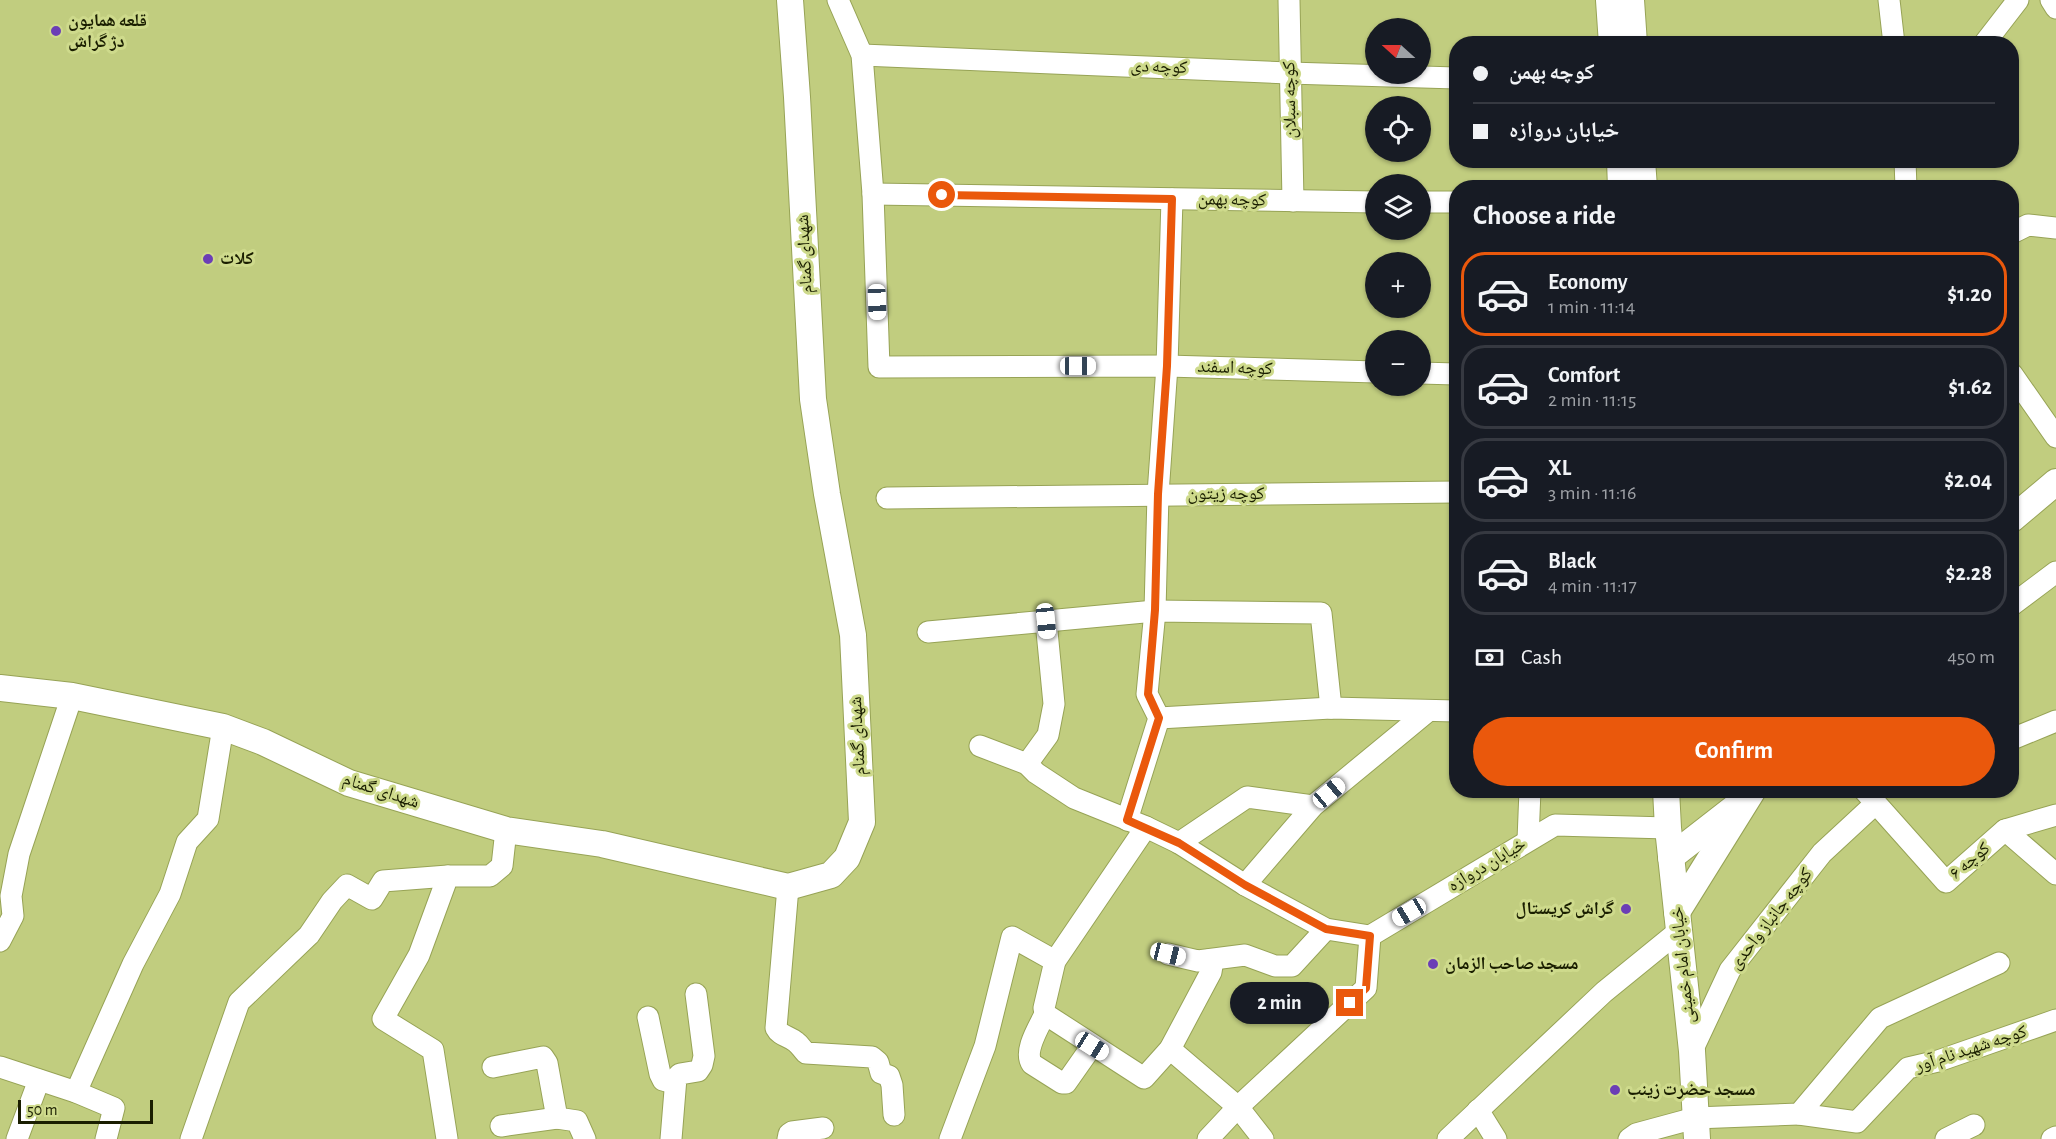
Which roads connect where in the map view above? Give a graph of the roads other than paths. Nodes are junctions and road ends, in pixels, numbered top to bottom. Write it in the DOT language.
graph roads {
  1 [pos="790,0"];
  2 [pos="838,0"];
  3 [pos="1289,0"];
  4 [pos="1609,0"];
  5 [pos="1630,0"];
  6 [pos="1889,0"];
  7 [pos="2050,0"];
  8 [pos="2017,1"];
  9 [pos="2056,8"];
  10 [pos="1611,36"];
  11 [pos="1633,36"];
  12 [pos="1893,36"];
  13 [pos="1990,36"];
  14 [pos="862,55"];
  15 [pos="1289,73"];
  16 [pos="1449,78"];
  17 [pos="873,194"];
  18 [pos="1172,199"];
  19 [pos="1293,201"];
  20 [pos="1365,201"];
  21 [pos="1431,202"];
  22 [pos="1449,202"];
  23 [pos="2056,228"];
  24 [pos="2019,230"];
  25 [pos="1167,366"];
  26 [pos="1365,372"];
  27 [pos="1431,373"];
  28 [pos="1449,374"];
  29 [pos="2019,384"];
  30 [pos="2056,437"];
  31 [pos="2056,482"];
  32 [pos="1449,492"];
  33 [pos="1158,494"];
  34 [pos="887,498"];
  35 [pos="2019,513"];
  36 [pos="2056,573"];
  37 [pos="2019,600"];
  38 [pos="1155,610"];
  39 [pos="1046,621"];
  40 [pos="928,632"];
  41 [pos="0,688"];
  42 [pos="72,696"];
  43 [pos="1331,708"];
  44 [pos="1449,711"];
  45 [pos="1427,712"];
  46 [pos="1159,718"];
  47 [pos="2056,721"];
  48 [pos="223,727"];
  49 [pos="2019,736"];
  50 [pos="980,747"];
  51 [pos="1027,764"];
  52 [pos="1530,798"];
  53 [pos="1666,798"];
  54 [pos="1746,798"];
  55 [pos="1748,798"];
  56 [pos="1869,798"];
  57 [pos="1871,798"];
  58 [pos="1313,806"];
  59 [pos="2056,815"];
  60 [pos="1137,823"];
  61 [pos="1668,828"];
  62 [pos="506,830"];
  63 [pos="2005,830"];
  64 [pos="1528,840"];
  65 [pos="1179,843"];
  66 [pos="1671,857"];
  67 [pos="2056,874"];
  68 [pos="448,876"];
  69 [pos="1245,885"];
  70 [pos="788,887"];
  71 [pos="1678,921"];
  72 [pos="1326,929"];
  73 [pos="1370,936"];
  74 [pos="0,941"];
  75 [pos="1168,954"];
  76 [pos="1209,960"];
  77 [pos="1055,961"];
  78 [pos="1999,963"];
  79 [pos="696,994"];
  80 [pos="1045,1014"];
  81 [pos="648,1017"];
  82 [pos="2056,1020"];
  83 [pos="1092,1046"];
  84 [pos="1170,1049"];
  85 [pos="1692,1051"];
  86 [pos="0,1067"];
  87 [pos="493,1067"];
  88 [pos="39,1080"];
  89 [pos="675,1083"];
  90 [pos="76,1092"];
  91 [pos="1238,1107"];
  92 [pos="1478,1110"];
  93 [pos="1799,1114"];
  94 [pos="894,1115"];
  95 [pos="557,1118"];
  96 [pos="1974,1125"];
  97 [pos="501,1126"];
  98 [pos="823,1128"];
  99 [pos="1696,1128"];
  100 [pos="2056,1137"];
  101 [pos="17,1139"];
  102 [pos="106,1139"];
  103 [pos="191,1139"];
  104 [pos="447,1139"];
  105 [pos="585,1139"];
  106 [pos="671,1139"];
  107 [pos="788,1139"];
  108 [pos="950,1139"];
  109 [pos="1208,1139"];
  110 [pos="1263,1139"];
  111 [pos="1448,1139"];
  112 [pos="1496,1139"];
  113 [pos="1629,1139"];
  114 [pos="1946,1139"];
  115 [pos="2052,1139"];
  1 -- 70 [label="street, شهدای گمنام"];
  2 -- 14 [label="street"];
  3 -- 15 [label="street, کوچه سبلان"];
  4 -- 10 [label="street"];
  5 -- 11 [label="street"];
  6 -- 12 [label="street"];
  7 -- 9 [label="street"];
  8 -- 13 [label="street"];
  14 -- 15 [label="street, کوچه دی"];
  14 -- 17 [label="street"];
  15 -- 16 [label="street, کوچه دی"];
  15 -- 19 [label="street, کوچه سبلان"];
  17 -- 18 [label="street, کوچه بهمن"];
  17 -- 25 [label="street, کوچه اسفند"];
  18 -- 19 [label="street, کوچه بهمن"];
  18 -- 25 [label="street"];
  19 -- 20 [label="street, کوچه بهمن"];
  21 -- 22 [label="street"];
  23 -- 24 [label="street"];
  25 -- 26 [label="street, کوچه اسفند"];
  25 -- 33 [label="street"];
  27 -- 28 [label="street"];
  29 -- 30 [label="street"];
  31 -- 35 [label="street"];
  32 -- 33 [label="street, کوچه زیتون"];
  33 -- 34 [label="street, کوچه زیتون"];
  33 -- 38 [label="street"];
  36 -- 37 [label="street"];
  38 -- 39 [label="street"];
  38 -- 43 [label="street"];
  38 -- 46 [label="street"];
  39 -- 40 [label="street"];
  39 -- 51 [label="street"];
  41 -- 42 [label="street, شهدای گمنام"];
  42 -- 48 [label="street, شهدای گمنام"];
  42 -- 74 [label="street"];
  43 -- 45 [label="street"];
  43 -- 46 [label="street"];
  44 -- 45 [label="street"];
  45 -- 58 [label="street"];
  46 -- 60 [label="street"];
  47 -- 49 [label="street"];
  48 -- 62 [label="street, شهدای گمنام"];
  48 -- 90 [label="street"];
  50 -- 51 [label="street"];
  51 -- 60 [label="street"];
  52 -- 64 [label="street"];
  53 -- 61 [label="street, خیابان امام خمینی"];
  54 -- 66 [label="street"];
  55 -- 71 [label="street"];
  56 -- 85 [label="street, کوچه جانباز واحدی"];
  57 -- 63 [label="street, کوچه ۶"];
  58 -- 65 [label="street"];
  58 -- 69 [label="street"];
  59 -- 63 [label="street, کوچه ۶"];
  60 -- 65 [label="street"];
  60 -- 77 [label="street"];
  61 -- 64 [label="street, خیابان دروازه"];
  61 -- 66 [label="street, خیابان امام خمینی"];
  62 -- 68 [label="street"];
  62 -- 70 [label="street, شهدای گمنام"];
  63 -- 67 [label="street"];
  64 -- 73 [label="street, خیابان دروازه"];
  65 -- 69 [label="street"];
  66 -- 71 [label="street, خیابان امام خمینی"];
  68 -- 103 [label="street"];
  68 -- 104 [label="street"];
  69 -- 72 [label="street"];
  70 -- 94 [label="street"];
  71 -- 85 [label="street, خیابان امام خمینی"];
  71 -- 92 [label="street"];
  72 -- 73 [label="street"];
  72 -- 76 [label="street"];
  73 -- 91 [label="street"];
  75 -- 76 [label="street"];
  76 -- 84 [label="street"];
  77 -- 80 [label="street"];
  77 -- 108 [label="street"];
  78 -- 93 [label="street"];
  79 -- 89 [label="street"];
  80 -- 83 [label="street"];
  80 -- 83 [label="street"];
  81 -- 89 [label="street"];
  82 -- 93 [label="street, کوچه شهید نام آور"];
  83 -- 84 [label="street"];
  84 -- 91 [label="street"];
  85 -- 99 [label="street, خیابان امام خمینی"];
  86 -- 88 [label="street"];
  87 -- 95 [label="street"];
  88 -- 90 [label="street"];
  88 -- 101 [label="street"];
  89 -- 106 [label="street"];
  90 -- 102 [label="street"];
  91 -- 109 [label="street"];
  91 -- 110 [label="street"];
  92 -- 111 [label="street"];
  92 -- 112 [label="street"];
  93 -- 99 [label="street, کوچه شهید نام آور"];
  95 -- 97 [label="street"];
  95 -- 105 [label="street"];
  96 -- 114 [label="street"];
  98 -- 107 [label="street"];
  99 -- 113 [label="street, کوچه شهید نام آور"];
  100 -- 115 [label="street"];
}
